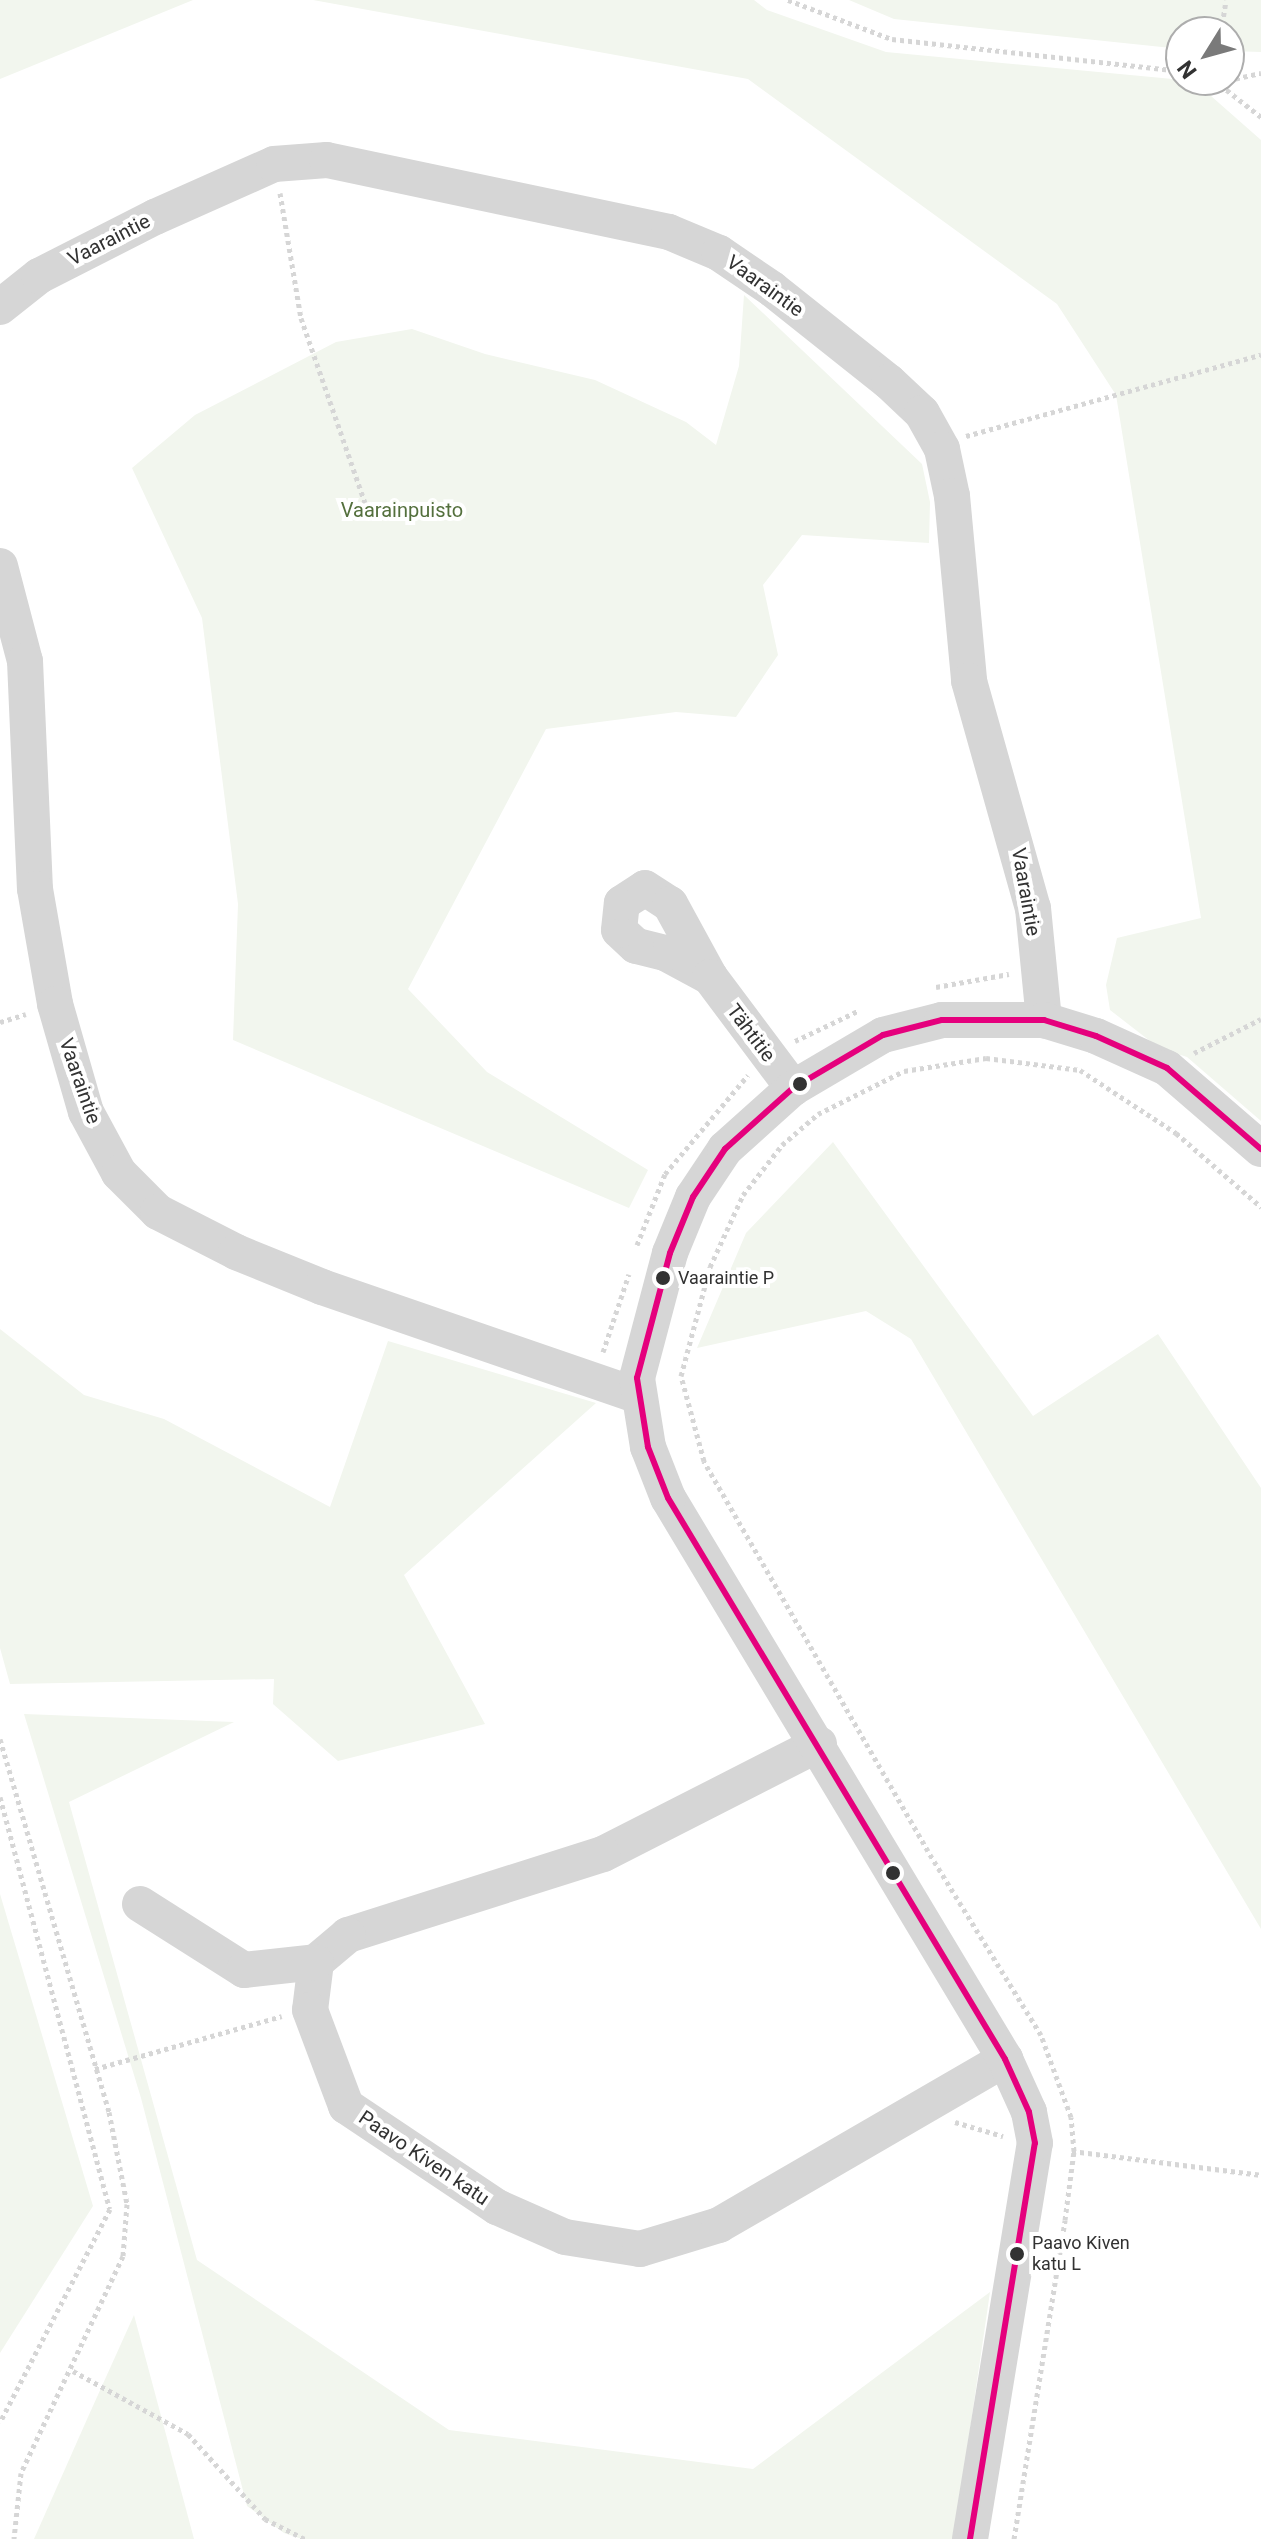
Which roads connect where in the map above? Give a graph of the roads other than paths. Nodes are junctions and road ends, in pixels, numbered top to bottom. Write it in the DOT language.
graph roads {
  1 [pos="0,307"];
  2 [pos="0,566"];
  3 [pos="710,977"];
  4 [pos="1044,1020"];
  5 [pos="793,1088"];
  6 [pos="1261,1149"];
  7 [pos="636,1395"];
  8 [pos="819,1744"];
  9 [pos="140,1904"];
  10 [pos="316,1962"];
  11 [pos="1005,2059"];
  12 [pos="970,2539"];
  1 -- 4 [label="street, Vaaraintie"];
  2 -- 7 [label="street, Vaaraintie"];
  3 -- 5 [label="street, Tähtitie"];
  4 -- 5 [label="street"];
  4 -- 6 [label="street"];
  5 -- 7 [label="street"];
  7 -- 8 [label="street"];
  8 -- 10 [label="street"];
  8 -- 11 [label="street"];
  9 -- 10 [label="street"];
  10 -- 11 [label="street, Paavo Kiven katu"];
  11 -- 12 [label="street"];
}
